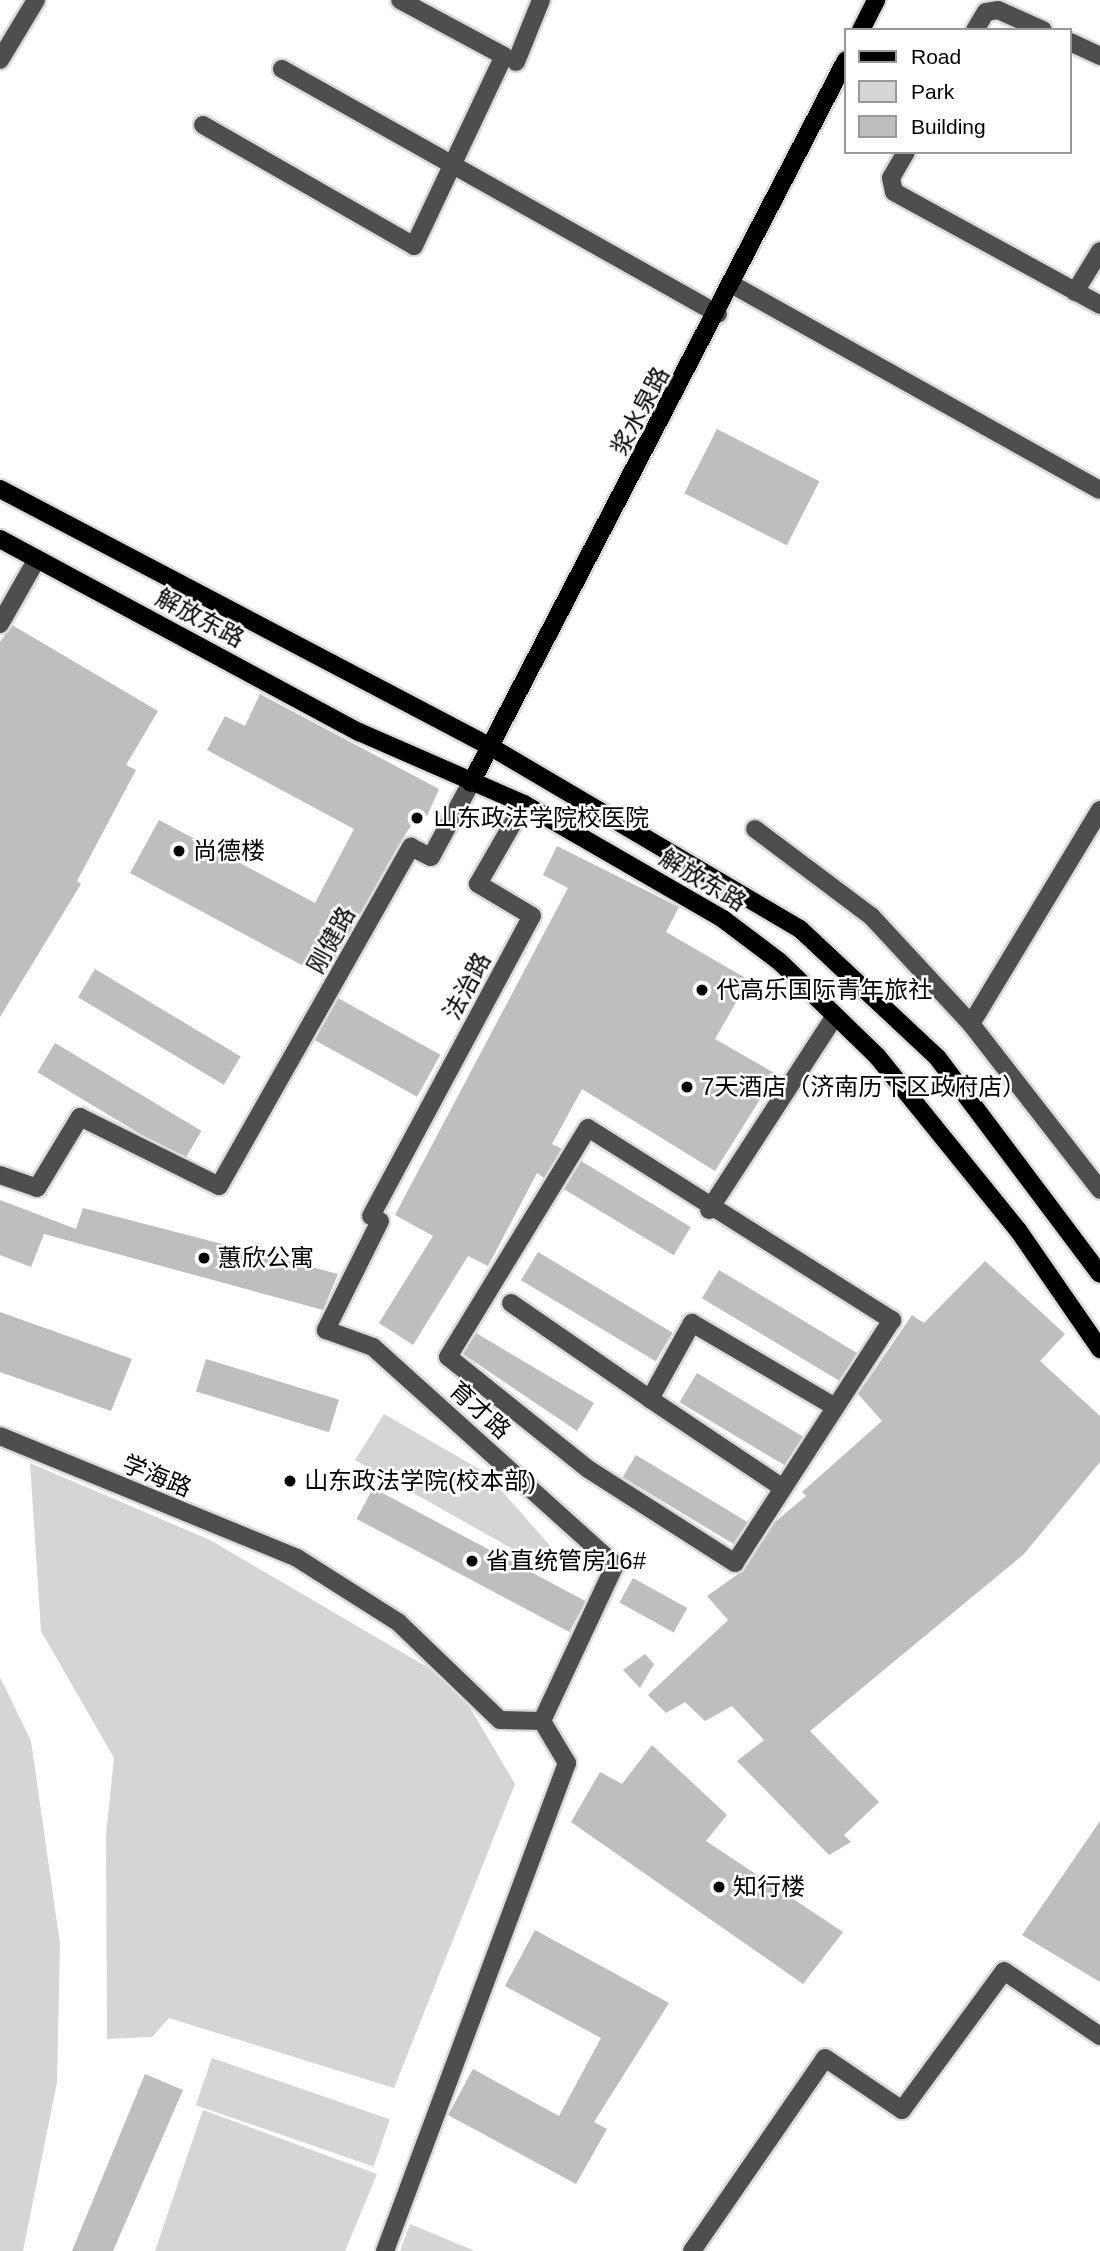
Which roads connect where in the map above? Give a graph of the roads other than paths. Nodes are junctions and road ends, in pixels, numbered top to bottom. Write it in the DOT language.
graph roads {
  1 [pos="36,0"];
  2 [pos="400,0"];
  3 [pos="541,0"];
  4 [pos="876,0"];
  5 [pos="862,28"];
  6 [pos="976,28"];
  7 [pos="1038,28"];
  8 [pos="1072,43"];
  9 [pos="1100,56"];
  10 [pos="0,61"];
  11 [pos="516,62"];
  12 [pos="844,64"];
  13 [pos="282,69"];
  14 [pos="203,125"];
  15 [pos="905,154"];
  16 [pos="449,162"];
  17 [pos="1100,251"];
  18 [pos="733,285"];
  19 [pos="1075,292"];
  20 [pos="1100,305"];
  21 [pos="718,314"];
  22 [pos="0,489"];
  23 [pos="1100,490"];
  24 [pos="0,539"];
  25 [pos="37,559"];
  26 [pos="0,624"];
  27 [pos="491,747"];
  28 [pos="471,783"];
  29 [pos="524,803"];
  30 [pos="1100,810"];
  31 [pos="755,829"];
  32 [pos="835,1016"];
  33 [pos="971,1024"];
  34 [pos="0,1175"];
  35 [pos="1100,1190"];
  36 [pos="709,1210"];
  37 [pos="376,1219"];
  38 [pos="1100,1274"];
  39 [pos="511,1303"];
  40 [pos="1100,1349"];
  41 [pos="650,1399"];
  42 [pos="835,1407"];
  43 [pos="0,1436"];
  44 [pos="783,1488"];
  45 [pos="542,1721"];
  46 [pos="1100,2036"];
  47 [pos="385,2251"];
  48 [pos="692,2251"];
  1 -- 10 [label="street"];
  2 -- 16 [label="street"];
  3 -- 11 [label="street"];
  4 -- 5 [label="main road"];
  6 -- 7 [label="street"];
  8 -- 9 [label="street"];
  12 -- 18 [label="main road, 浆水泉路"];
  13 -- 16 [label="street"];
  14 -- 16 [label="street"];
  15 -- 19 [label="street"];
  16 -- 21 [label="street"];
  17 -- 19 [label="street"];
  18 -- 21 [label="main road, 浆水泉路"];
  18 -- 23 [label="street"];
  19 -- 20 [label="street"];
  21 -- 27 [label="main road, 浆水泉路"];
  22 -- 27 [label="main road, 解放东路"];
  24 -- 25 [label="main road, 解放东路"];
  25 -- 26 [label="street"];
  25 -- 28 [label="main road, 解放东路"];
  27 -- 28 [label="main road, 浆水泉路"];
  27 -- 38 [label="main road, 解放东路"];
  28 -- 29 [label="main road, 解放东路"];
  28 -- 34 [label="street, 刚健路"];
  29 -- 32 [label="main road, 解放东路"];
  29 -- 37 [label="street, 法治路"];
  30 -- 33 [label="street"];
  31 -- 33 [label="street"];
  32 -- 36 [label="street"];
  32 -- 40 [label="main road, 解放东路"];
  33 -- 35 [label="street"];
  36 -- 42 [label="street"];
  36 -- 44 [label="street"];
  37 -- 45 [label="street, 育才路"];
  39 -- 41 [label="street"];
  41 -- 42 [label="street"];
  41 -- 44 [label="street"];
  42 -- 44 [label="street"];
  43 -- 45 [label="street, 学海路"];
  45 -- 47 [label="street"];
  46 -- 48 [label="street"];
}
